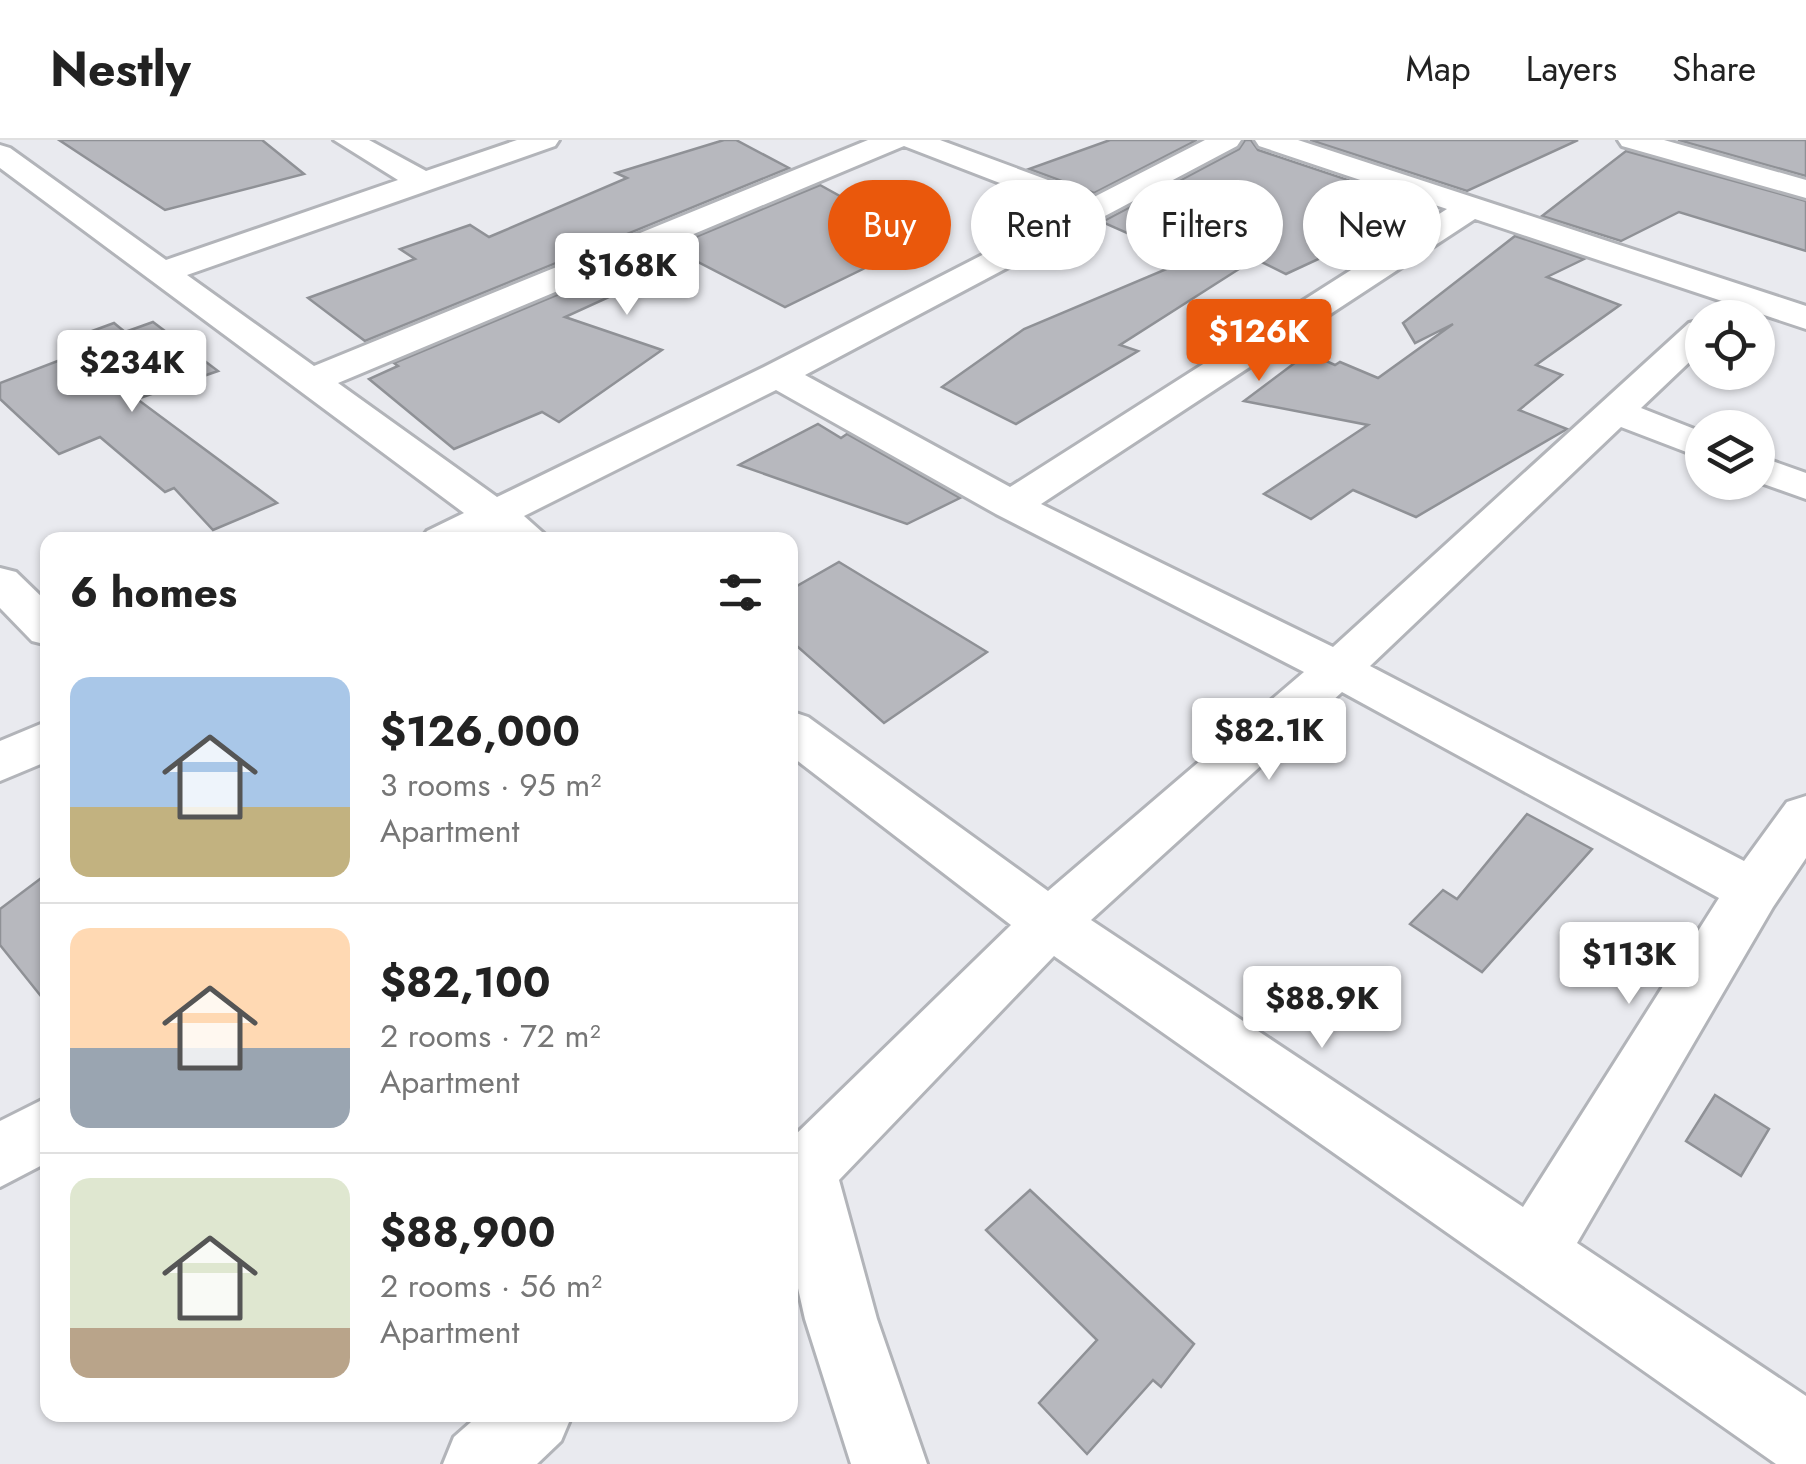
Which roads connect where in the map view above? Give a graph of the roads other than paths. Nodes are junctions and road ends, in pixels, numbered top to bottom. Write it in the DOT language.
graph roads {
  1 [pos="348,140"];
  2 [pos="546,140"];
  3 [pos="893,140"];
  4 [pos="914,140"];
  5 [pos="1227,140"];
  6 [pos="1269,140"];
  7 [pos="1632,140"];
  8 [pos="0,154"];
  9 [pos="1020,180"];
  10 [pos="425,182"];
  11 [pos="1806,189"];
  12 [pos="1106,204"];
  13 [pos="1470,208"];
  14 [pos="978,270"];
  15 [pos="160,272"];
  16 [pos="1710,300"];
  17 [pos="1775,314"];
  18 [pos="1806,318"];
  19 [pos="1685,347"];
  20 [pos="776,375"];
  21 [pos="312,380"];
  22 [pos="1616,412"];
  23 [pos="1685,439"];
  24 [pos="1775,475"];
  25 [pos="1806,487"];
  26 [pos="1010,505"];
  27 [pos="493,514"];
  28 [pos="458,532"];
  29 [pos="518,532"];
  30 [pos="0,582"];
  31 [pos="40,622"];
  32 [pos="1338,669"];
  33 [pos="798,735"];
  34 [pos="40,743"];
  35 [pos="0,763"];
  36 [pos="1806,816"];
  37 [pos="1752,890"];
  38 [pos="1050,923"];
  39 [pos="40,1131"];
  40 [pos="0,1157"];
  41 [pos="798,1178"];
  42 [pos="798,1182"];
  43 [pos="1534,1252"];
  44 [pos="527,1422"];
  45 [pos="1806,1440"];
  46 [pos="481,1464"];
  47 [pos="889,1464"];
  1 -- 10 [label="street"];
  2 -- 10 [label="street"];
  3 -- 21 [label="street"];
  4 -- 9 [label="street"];
  5 -- 12 [label="street"];
  6 -- 13 [label="street"];
  7 -- 11 [label="street"];
  8 -- 15 [label="street"];
  10 -- 15 [label="street"];
  13 -- 16 [label="street"];
  13 -- 26 [label="street"];
  14 -- 20 [label="street"];
  15 -- 21 [label="street"];
  17 -- 18 [label="street"];
  19 -- 22 [label="street"];
  20 -- 26 [label="street"];
  20 -- 27 [label="street"];
  21 -- 27 [label="street"];
  22 -- 23 [label="street"];
  22 -- 32 [label="street"];
  24 -- 25 [label="street"];
  26 -- 32 [label="street"];
  27 -- 28 [label="street"];
  27 -- 29 [label="street"];
  30 -- 31 [label="street"];
  32 -- 37 [label="street"];
  32 -- 38 [label="street"];
  33 -- 38 [label="street"];
  34 -- 35 [label="street"];
  36 -- 37 [label="street"];
  37 -- 43 [label="street"];
  38 -- 41 [label="street"];
  38 -- 43 [label="street"];
  39 -- 40 [label="street"];
  42 -- 47 [label="street"];
  43 -- 45 [label="street"];
  44 -- 46 [label="street"];
}
